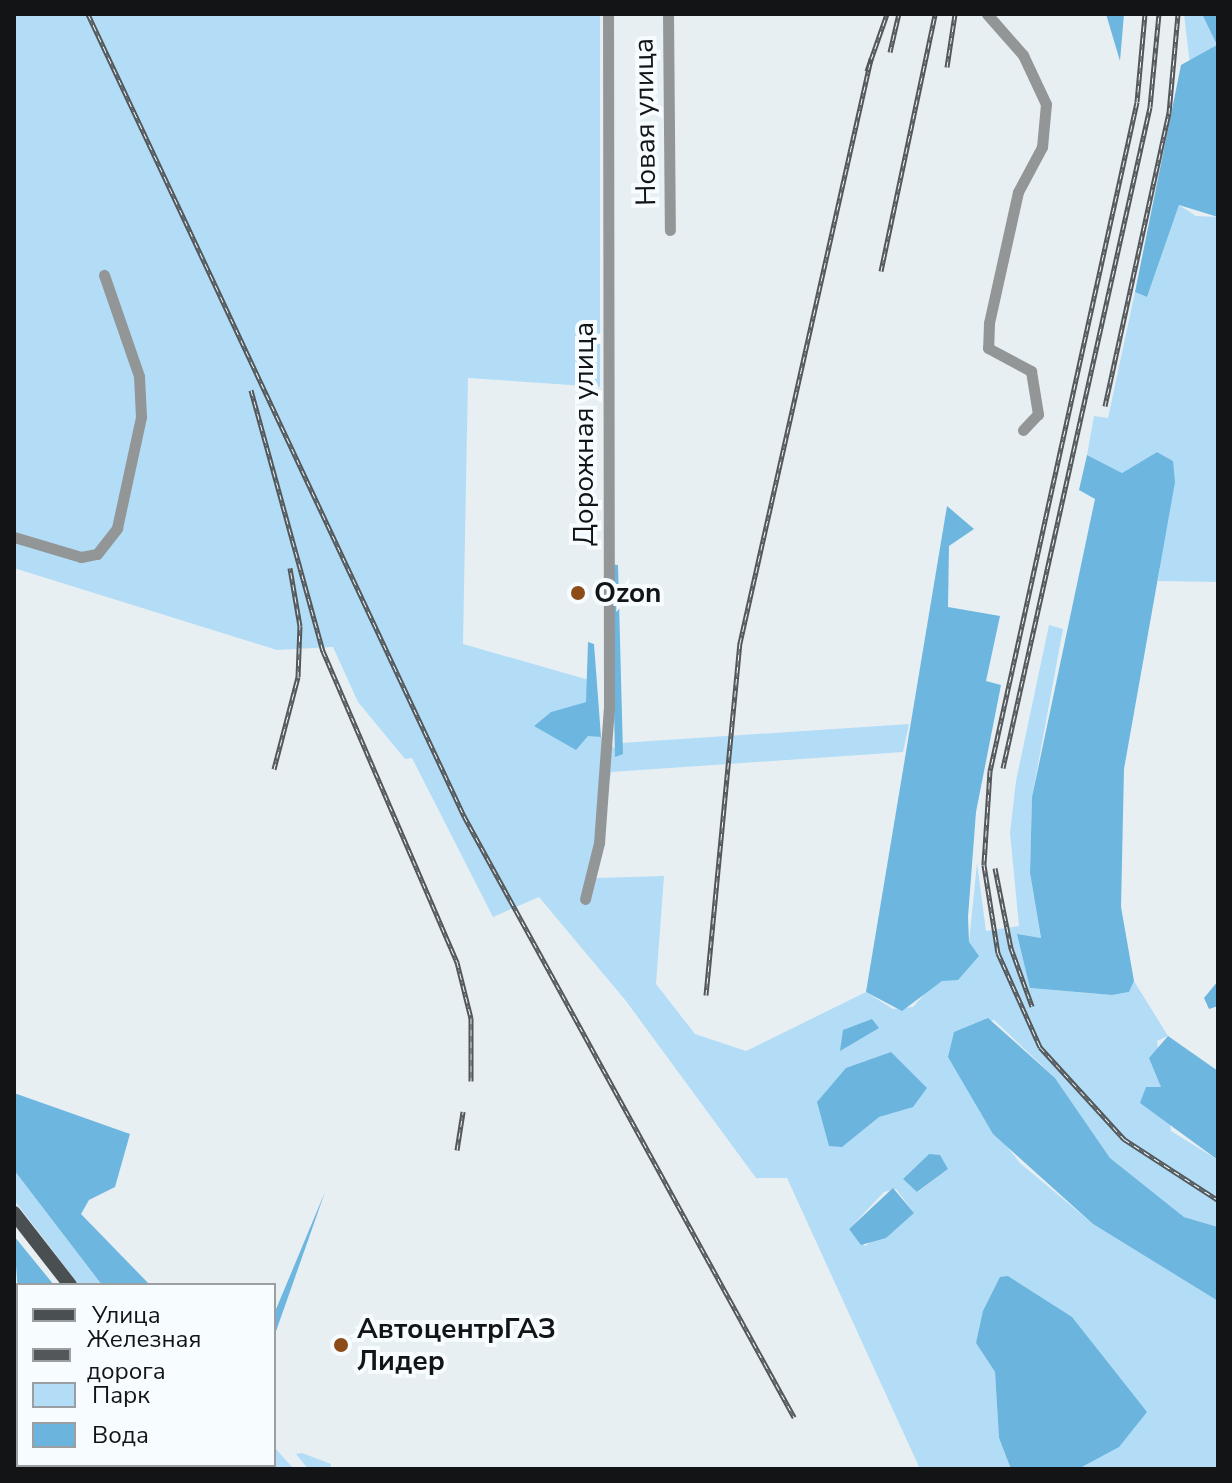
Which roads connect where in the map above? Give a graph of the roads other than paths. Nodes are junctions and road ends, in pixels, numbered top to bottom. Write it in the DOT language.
graph roads {
  1 [pos="608,14"];
  2 [pos="668,14"];
  3 [pos="987,14"];
  4 [pos="670,230"];
  5 [pos="104,275"];
  6 [pos="1023,430"];
  7 [pos="14,537"];
  8 [pos="585,899"];
  9 [pos="14,1213"];
  10 [pos="68,1283"];
  1 -- 8 [label="street, Дорожная улица"];
  2 -- 4 [label="street, Новая улица"];
  3 -- 6 [label="street"];
  5 -- 7 [label="street"];
  9 -- 10 [label="main road"];
}
